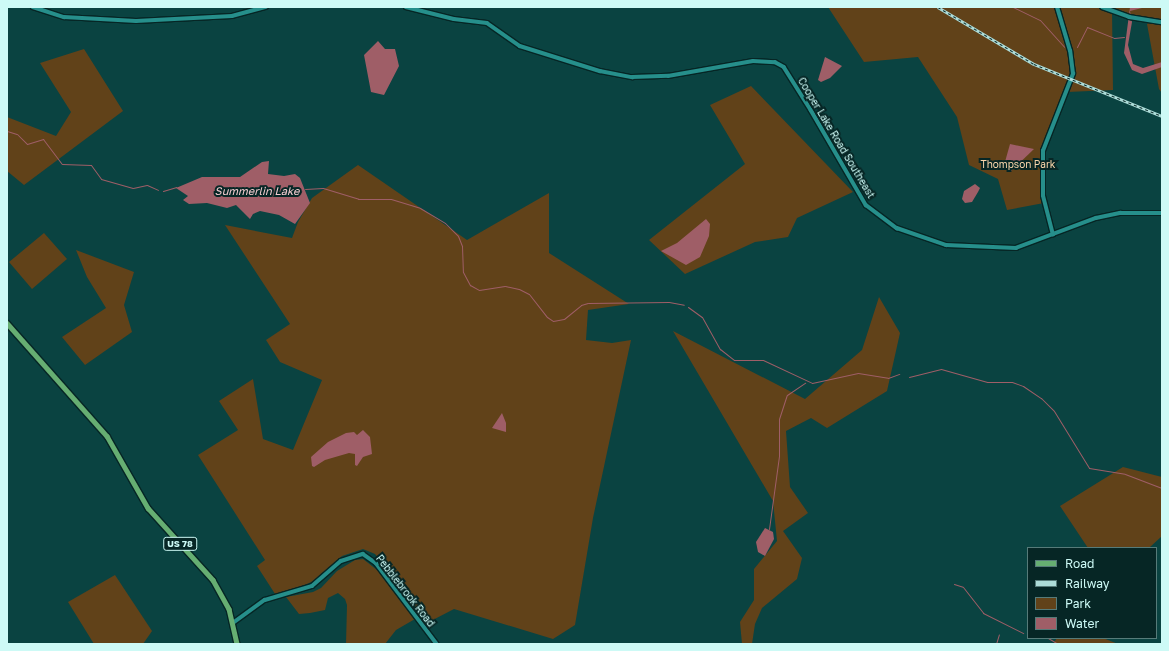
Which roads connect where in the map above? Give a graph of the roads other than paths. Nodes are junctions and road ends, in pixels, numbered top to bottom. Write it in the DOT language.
graph roads {
  1 [pos="33,7"];
  2 [pos="266,7"];
  3 [pos="406,7"];
  4 [pos="1057,7"];
  5 [pos="1102,7"];
  6 [pos="1162,22"];
  7 [pos="1162,213"];
  8 [pos="1053,235"];
  9 [pos="7,323"];
  10 [pos="233,623"];
  11 [pos="237,644"];
  12 [pos="437,644"];
  1 -- 2 [label="street"];
  3 -- 8 [label="street, Cooper Lake Road Southeast"];
  4 -- 8 [label="street"];
  5 -- 6 [label="main road"];
  7 -- 8 [label="street, Cooper Lake Road Southeast"];
  9 -- 10 [label="main road, US 78"];
  10 -- 11 [label="main road, US 78"];
  10 -- 12 [label="street, Pebblebrook Road"];
}
